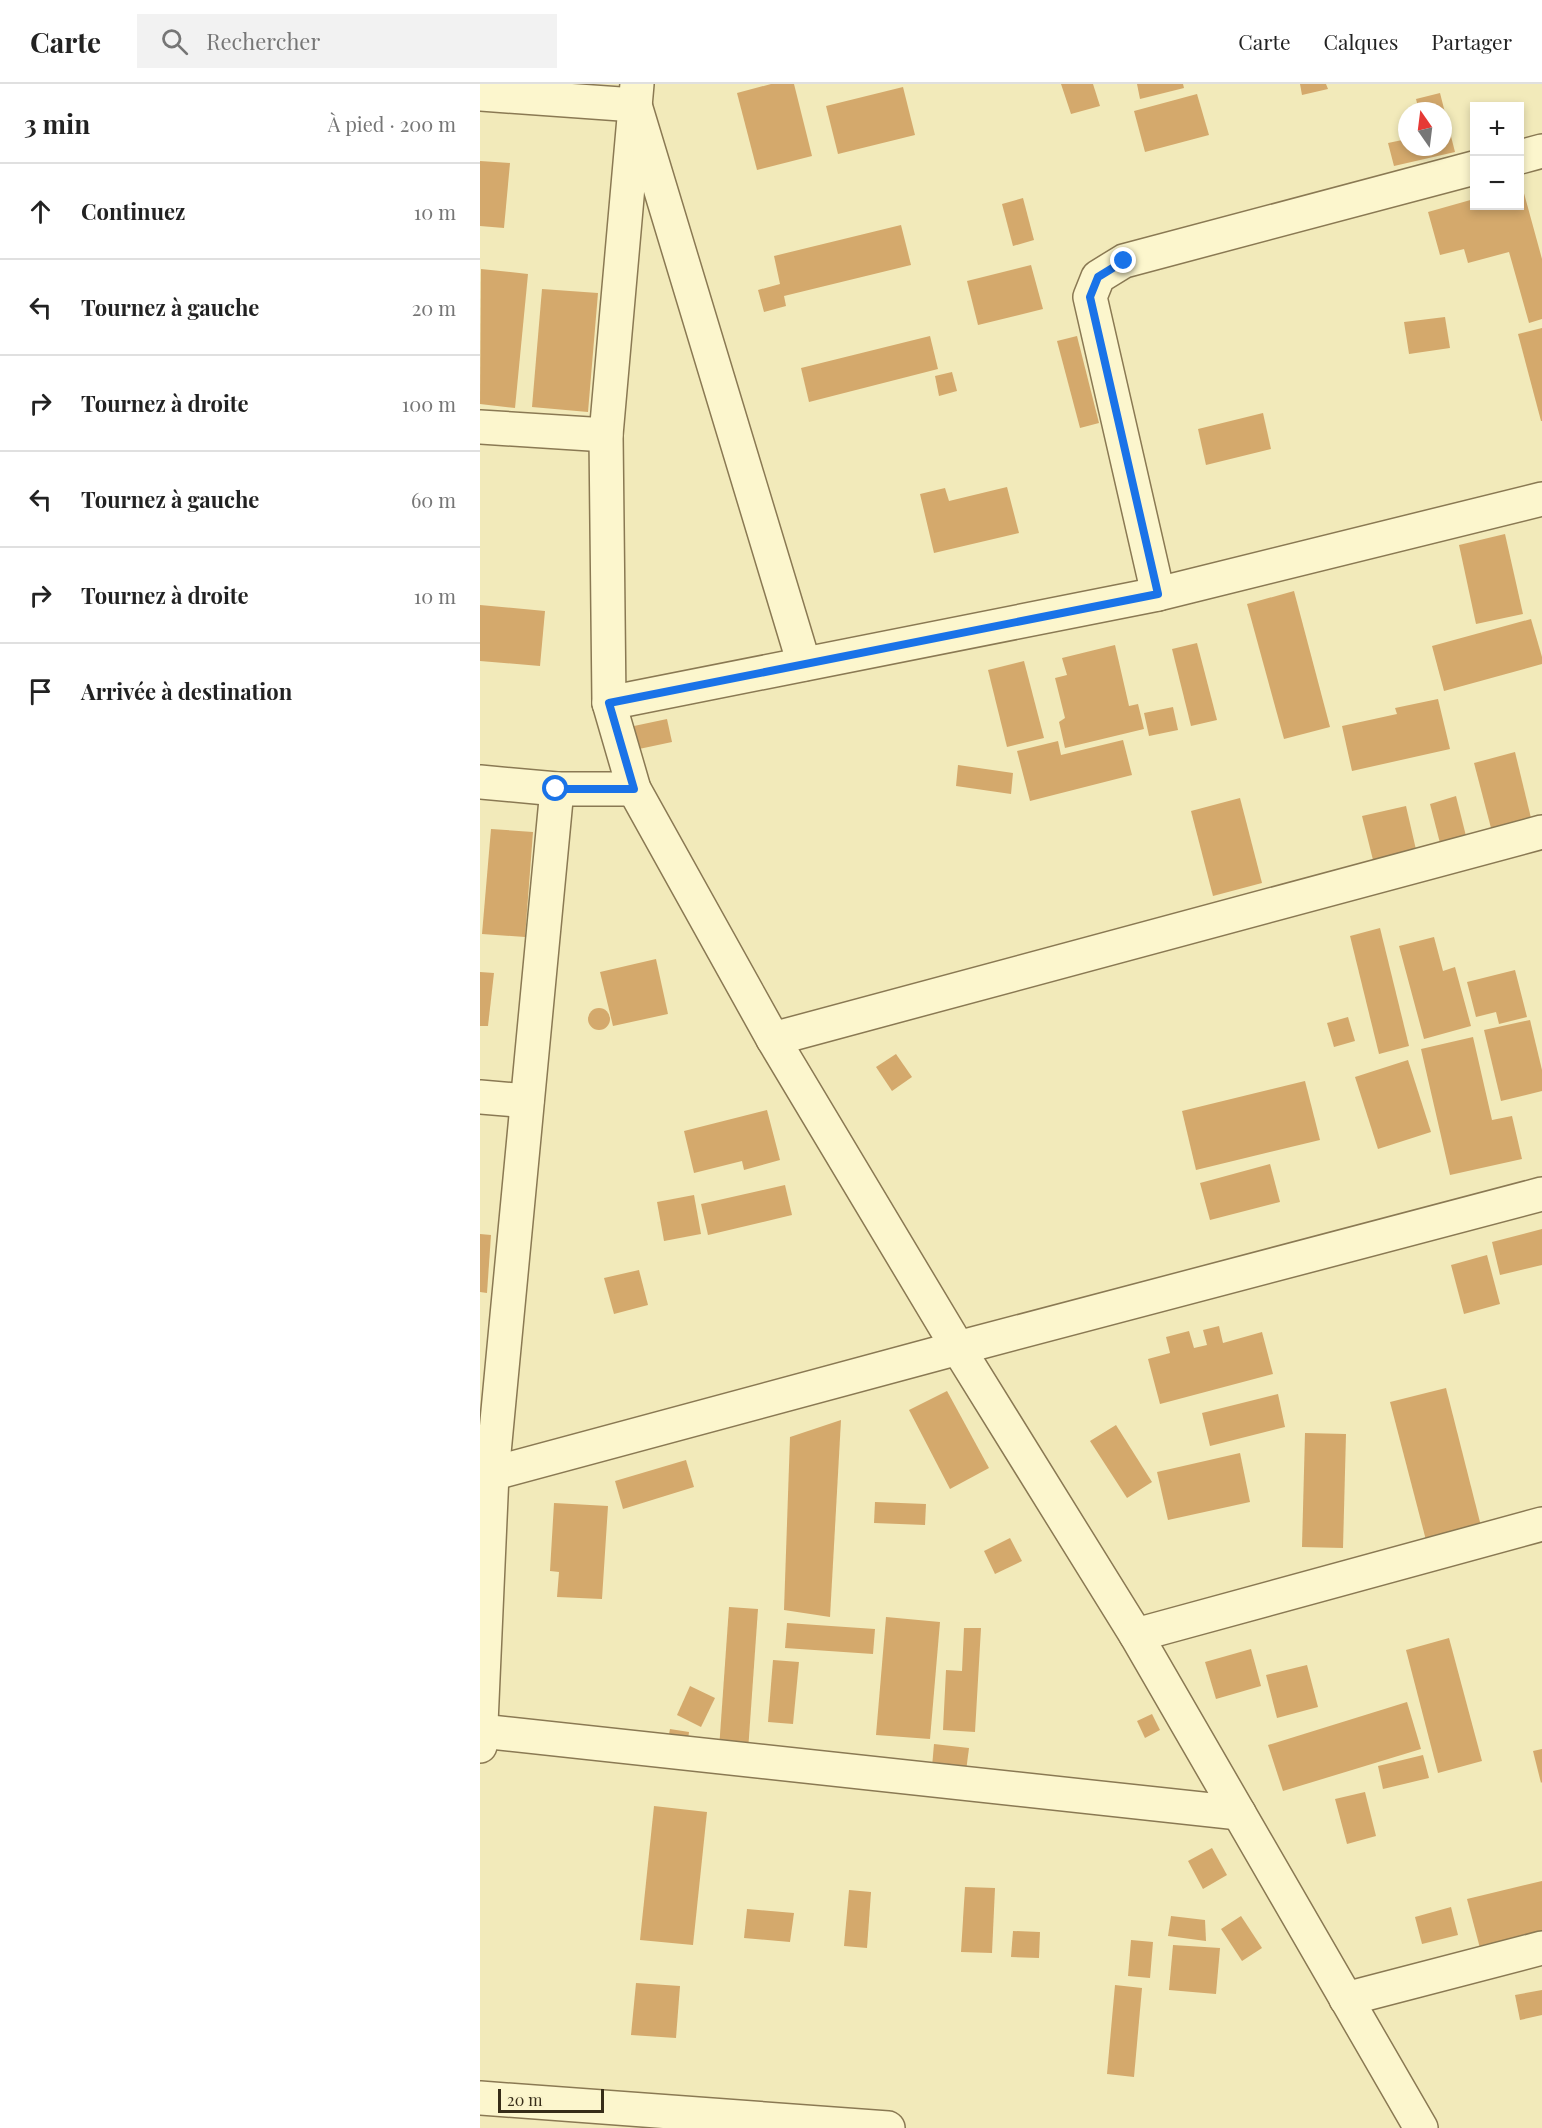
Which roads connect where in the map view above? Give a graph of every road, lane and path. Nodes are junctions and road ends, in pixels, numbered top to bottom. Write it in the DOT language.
graph roads {
  1 [pos="480,94"];
  2 [pos="636,95"];
  3 [pos="1542,151"];
  4 [pos="1524,156"];
  5 [pos="1470,169"];
  6 [pos="480,427"];
  7 [pos="606,435"];
  8 [pos="1542,499"];
  9 [pos="1158,594"];
  10 [pos="804,664"];
  11 [pos="609,703"];
  12 [pos="480,782"];
  13 [pos="556,789"];
  14 [pos="634,789"];
  15 [pos="1542,832"];
  16 [pos="773,1039"];
  17 [pos="480,1097"];
  18 [pos="527,1101"];
  19 [pos="1542,1194"];
  20 [pos="958,1348"];
  21 [pos="489,1415"];
  22 [pos="486,1476"];
  23 [pos="1542,1524"];
  24 [pos="1136,1635"];
  25 [pos="481,1731"];
  26 [pos="480,1746"];
  27 [pos="1239,1813"];
  28 [pos="1542,1948"];
  29 [pos="1346,1999"];
  30 [pos="480,2098"];
  31 [pos="888,2128"];
  32 [pos="1421,2128"];
  1 -- 2 [label="street"];
  2 -- 7 [label="street"];
  2 -- 10 [label="street"];
  3 -- 4 [label="street"];
  5 -- 9 [label="street"];
  6 -- 7 [label="street"];
  7 -- 11 [label="street"];
  8 -- 9 [label="street"];
  9 -- 10 [label="street"];
  10 -- 11 [label="street"];
  11 -- 14 [label="street"];
  12 -- 13 [label="street"];
  13 -- 14 [label="street"];
  13 -- 18 [label="street"];
  14 -- 16 [label="street"];
  15 -- 16 [label="street"];
  16 -- 20 [label="street"];
  17 -- 18 [label="street"];
  18 -- 21 [label="street"];
  19 -- 20 [label="street"];
  20 -- 22 [label="street"];
  20 -- 24 [label="street"];
  21 -- 22 [label="street"];
  22 -- 25 [label="street"];
  23 -- 24 [label="street"];
  24 -- 27 [label="street"];
  25 -- 26 [label="street"];
  25 -- 27 [label="street"];
  27 -- 29 [label="street"];
  28 -- 29 [label="street"];
  29 -- 32 [label="street"];
  30 -- 31 [label="street"];
}
